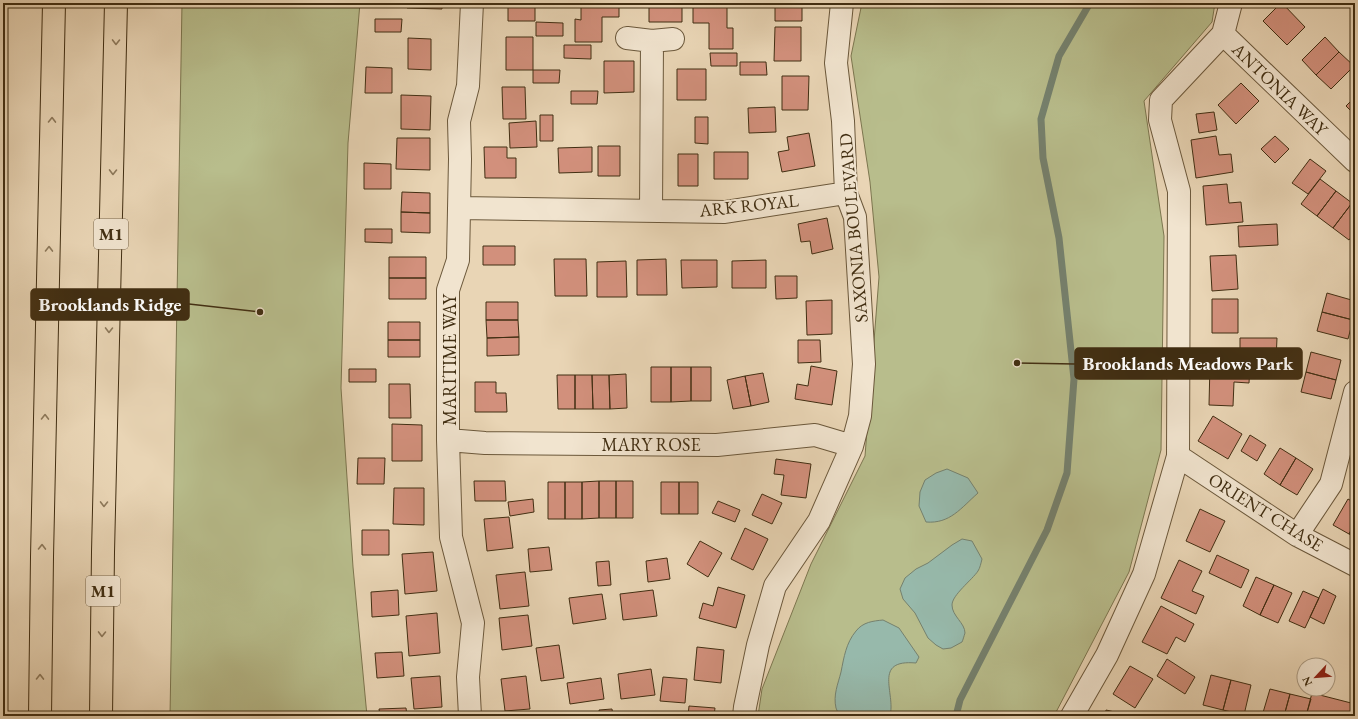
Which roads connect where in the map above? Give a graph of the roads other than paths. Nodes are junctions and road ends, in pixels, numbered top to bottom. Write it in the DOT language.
graph roads {
  1 [pos="54,3"];
  2 [pos="116,3"];
  3 [pos="472,3"];
  4 [pos="842,3"];
  5 [pos="1231,3"];
  6 [pos="1223,34"];
  7 [pos="627,38"];
  8 [pos="673,39"];
  9 [pos="652,41"];
  10 [pos="1355,160"];
  11 [pos="846,193"];
  12 [pos="459,208"];
  13 [pos="651,211"];
  14 [pos="1355,392"];
  15 [pos="448,440"];
  16 [pos="852,446"];
  17 [pos="1178,456"];
  18 [pos="1297,535"];
  19 [pos="1355,565"];
  20 [pos="40,716"];
  21 [pos="101,716"];
  22 [pos="470,716"];
  23 [pos="744,716"];
  24 [pos="1072,716"];
  20 -- 1 [label="highway, one-way"];
  2 -- 21 [label="highway, M1, one-way"];
  3 -- 12 [label="street, MARITIME WAY"];
  4 -- 11 [label="street, SAXONIA BOULEVARD"];
  5 -- 6 [label="street"];
  6 -- 10 [label="street, ANTONIA WAY"];
  6 -- 17 [label="street"];
  7 -- 9 [label="street"];
  8 -- 9 [label="street"];
  9 -- 13 [label="street"];
  11 -- 13 [label="street, ARK ROYAL"];
  11 -- 16 [label="street, SAXONIA BOULEVARD"];
  12 -- 13 [label="street, ARK ROYAL"];
  12 -- 15 [label="street, MARITIME WAY"];
  14 -- 18 [label="street"];
  15 -- 16 [label="street, MARY ROSE"];
  15 -- 22 [label="street, MARITIME WAY"];
  16 -- 23 [label="street, SAXONIA BOULEVARD"];
  17 -- 18 [label="street, ORIENT CHASE"];
  17 -- 24 [label="street"];
  18 -- 19 [label="street, ORIENT CHASE"];
}
